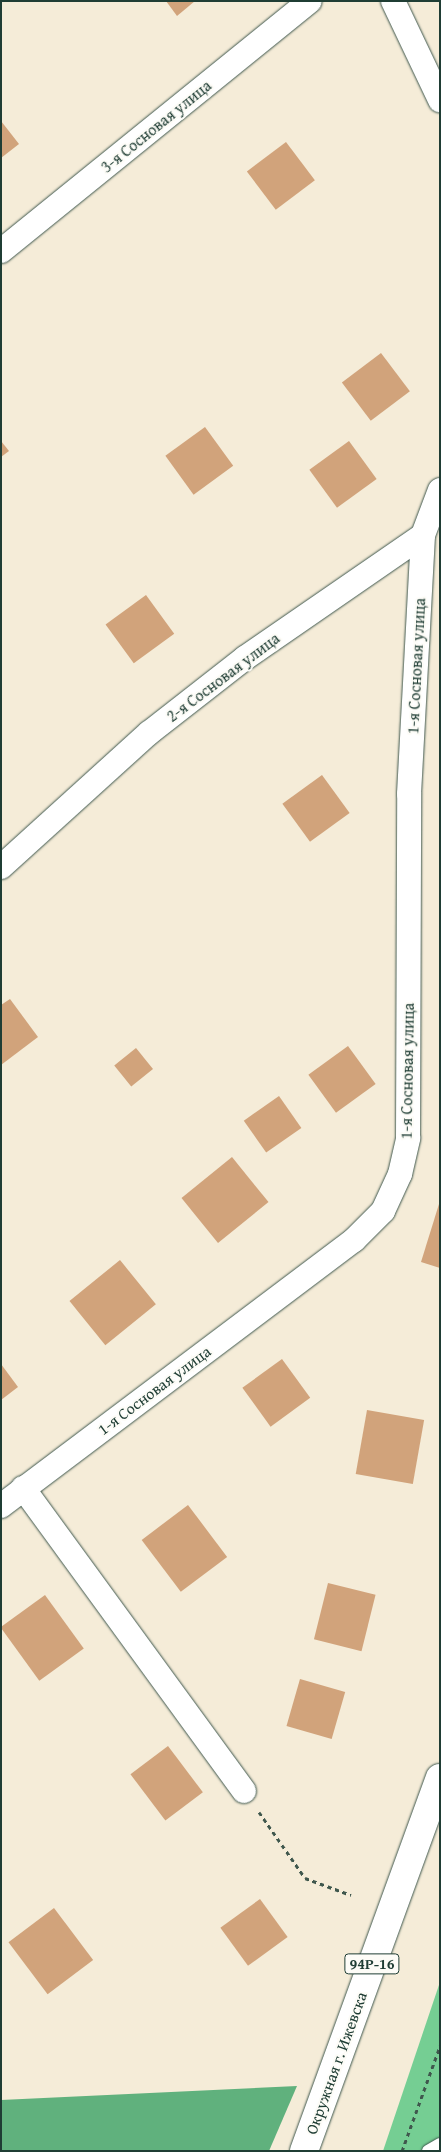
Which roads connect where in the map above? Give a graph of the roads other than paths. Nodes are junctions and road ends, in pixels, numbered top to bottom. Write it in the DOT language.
graph roads {
  1 [pos="310,1"];
  2 [pos="393,1"];
  3 [pos="440,100"];
  4 [pos="1,251"];
  5 [pos="440,490"];
  6 [pos="423,535"];
  7 [pos="1,867"];
  8 [pos="23,1488"];
  9 [pos="1,1506"];
  10 [pos="440,1778"];
  11 [pos="244,1791"];
  12 [pos="440,2144"];
  13 [pos="304,2151"];
  14 [pos="428,2151"];
  1 -- 4 [label="street, 3-я Сосновая улица"];
  2 -- 3 [label="street"];
  5 -- 6 [label="street"];
  6 -- 7 [label="street, 2-я Сосновая улица"];
  6 -- 8 [label="street, 1-я Сосновая улица"];
  8 -- 9 [label="street, 1-я Сосновая улица"];
  8 -- 11 [label="street"];
  10 -- 13 [label="main road, Окружная г. Ижевска / 94Р-16"];
  12 -- 14 [label="lane"];
}
